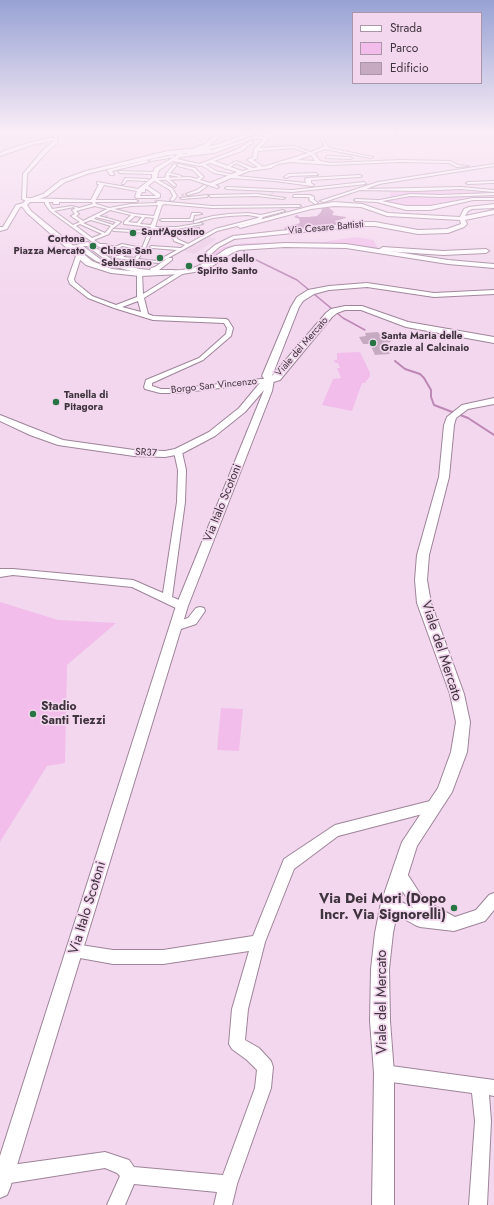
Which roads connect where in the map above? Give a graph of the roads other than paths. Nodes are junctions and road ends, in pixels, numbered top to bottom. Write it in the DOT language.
graph roads {
  1 [pos="25,187"];
  2 [pos="54,187"];
  3 [pos="99,187"];
  4 [pos="131,187"];
  5 [pos="145,187"];
  6 [pos="148,187"];
  7 [pos="148,187"];
  8 [pos="169,187"];
  9 [pos="205,187"];
  10 [pos="217,187"];
  11 [pos="284,187"];
  12 [pos="303,187"];
  13 [pos="366,187"];
  14 [pos="426,187"];
  15 [pos="223,189"];
  16 [pos="298,189"];
  17 [pos="142,190"];
  18 [pos="420,190"];
  19 [pos="494,191"];
  20 [pos="188,194"];
  21 [pos="211,196"];
  22 [pos="294,196"];
  23 [pos="494,196"];
  24 [pos="179,197"];
  25 [pos="270,197"];
  26 [pos="284,198"];
  27 [pos="46,200"];
  28 [pos="157,201"];
  29 [pos="333,201"];
  30 [pos="377,201"];
  31 [pos="58,202"];
  32 [pos="26,203"];
  33 [pos="94,203"];
  34 [pos="178,204"];
  35 [pos="194,205"];
  36 [pos="268,206"];
  37 [pos="314,206"];
  38 [pos="494,206"];
  39 [pos="255,207"];
  40 [pos="295,207"];
  41 [pos="64,208"];
  42 [pos="111,208"];
  43 [pos="75,209"];
  44 [pos="52,210"];
  45 [pos="121,211"];
  46 [pos="69,212"];
  47 [pos="194,212"];
  48 [pos="494,212"];
  49 [pos="64,214"];
  50 [pos="200,214"];
  51 [pos="253,214"];
  52 [pos="316,214"];
  53 [pos="58,215"];
  54 [pos="134,215"];
  55 [pos="310,215"];
  56 [pos="95,216"];
  57 [pos="144,216"];
  58 [pos="261,216"];
  59 [pos="106,217"];
  60 [pos="91,219"];
  61 [pos="158,219"];
  62 [pos="206,219"];
  63 [pos="463,219"];
  64 [pos="195,222"];
  65 [pos="81,223"];
  66 [pos="125,223"];
  67 [pos="106,224"];
  68 [pos="138,224"];
  69 [pos="218,224"];
  70 [pos="240,226"];
  71 [pos="74,227"];
  72 [pos="115,227"];
  73 [pos="224,227"];
  74 [pos="0,228"];
  75 [pos="198,229"];
  76 [pos="152,230"];
  77 [pos="95,231"];
  78 [pos="104,234"];
  79 [pos="174,234"];
  80 [pos="92,240"];
  81 [pos="97,245"];
  82 [pos="188,245"];
  83 [pos="71,247"];
  84 [pos="144,247"];
  85 [pos="152,247"];
  86 [pos="116,248"];
  87 [pos="182,248"];
  88 [pos="380,251"];
  89 [pos="486,251"];
  90 [pos="79,254"];
  91 [pos="119,258"];
  92 [pos="170,259"];
  93 [pos="135,260"];
  94 [pos="211,263"];
  95 [pos="494,266"];
  96 [pos="135,271"];
  97 [pos="178,272"];
  98 [pos="494,292"];
  99 [pos="141,298"];
  100 [pos="116,307"];
  101 [pos="145,316"];
  102 [pos="494,340"];
  103 [pos="270,380"];
  104 [pos="494,401"];
  105 [pos="0,418"];
  106 [pos="178,452"];
  107 [pos="0,573"];
  108 [pos="167,599"];
  109 [pos="182,606"];
  110 [pos="200,611"];
  111 [pos="175,627"];
  112 [pos="434,806"];
  113 [pos="400,874"];
  114 [pos="494,900"];
  115 [pos="390,903"];
  116 [pos="454,924"];
  117 [pos="258,942"];
  118 [pos="74,951"];
  119 [pos="384,1073"];
  120 [pos="486,1087"];
  121 [pos="130,1175"];
  122 [pos="1,1179"];
  123 [pos="228,1184"];
  124 [pos="116,1205"];
  125 [pos="223,1205"];
  126 [pos="384,1205"];
  127 [pos="478,1205"];
  1 -- 32 [label="street"];
  2 -- 32 [label="main road"];
  3 -- 33 [label="street"];
  4 -- 17 [label="street"];
  5 -- 17 [label="street"];
  6 -- 28 [label="street"];
  7 -- 17 [label="street"];
  8 -- 24 [label="street"];
  9 -- 20 [label="street"];
  10 -- 15 [label="street"];
  11 -- 16 [label="street"];
  12 -- 16 [label="street"];
  13 -- 37 [label="street"];
  14 -- 18 [label="street"];
  15 -- 16 [label="street"];
  15 -- 21 [label="street"];
  17 -- 28 [label="street"];
  18 -- 19 [label="street"];
  18 -- 29 [label="street"];
  21 -- 24 [label="street"];
  21 -- 25 [label="street"];
  22 -- 37 [label="street"];
  23 -- 30 [label="street"];
  23 -- 30 [label="street, Via Cesare Battisti"];
  24 -- 28 [label="street"];
  24 -- 34 [label="street"];
  25 -- 26 [label="street"];
  25 -- 36 [label="street"];
  27 -- 31 [label="street"];
  27 -- 32 [label="street"];
  27 -- 44 [label="street"];
  28 -- 33 [label="street"];
  28 -- 34 [label="street"];
  28 -- 42 [label="street"];
  28 -- 61 [label="street"];
  29 -- 30 [label="street, Via Cesare Battisti"];
  29 -- 37 [label="street, Via Cesare Battisti"];
  31 -- 33 [label="street"];
  31 -- 41 [label="street"];
  32 -- 74 [label="street"];
  32 -- 83 [label="main road"];
  33 -- 42 [label="street"];
  33 -- 43 [label="street"];
  34 -- 35 [label="street"];
  35 -- 39 [label="street"];
  35 -- 47 [label="street"];
  36 -- 39 [label="street"];
  36 -- 40 [label="street"];
  36 -- 58 [label="street"];
  37 -- 40 [label="street"];
  37 -- 52 [label="street"];
  37 -- 55 [label="street"];
  37 -- 63 [label="street"];
  37 -- 70 [label="street"];
  38 -- 63 [label="street, Via Cesare Battisti"];
  39 -- 51 [label="street"];
  40 -- 58 [label="street"];
  41 -- 43 [label="street"];
  41 -- 44 [label="street"];
  42 -- 45 [label="street"];
  42 -- 56 [label="street"];
  43 -- 46 [label="street"];
  43 -- 65 [label="street"];
  44 -- 53 [label="street"];
  45 -- 54 [label="street"];
  45 -- 59 [label="street"];
  48 -- 63 [label="street"];
  49 -- 53 [label="street"];
  50 -- 61 [label="street"];
  51 -- 58 [label="street"];
  51 -- 62 [label="street"];
  53 -- 71 [label="street"];
  54 -- 57 [label="street"];
  54 -- 66 [label="street"];
  56 -- 59 [label="street"];
  56 -- 60 [label="street"];
  57 -- 61 [label="street"];
  57 -- 68 [label="street"];
  58 -- 73 [label="street"];
  59 -- 72 [label="street"];
  60 -- 65 [label="street"];
  60 -- 67 [label="street"];
  61 -- 76 [label="street"];
  62 -- 64 [label="street"];
  62 -- 76 [label="street"];
  63 -- 94 [label="street, Via Cesare Battisti"];
  65 -- 71 [label="street"];
  65 -- 77 [label="street"];
  66 -- 68 [label="street"];
  66 -- 72 [label="street"];
  67 -- 72 [label="street"];
  67 -- 77 [label="street"];
  68 -- 76 [label="street"];
  69 -- 73 [label="street"];
  70 -- 92 [label="street"];
  71 -- 80 [label="street"];
  72 -- 76 [label="street"];
  72 -- 78 [label="street"];
  73 -- 82 [label="street"];
  75 -- 79 [label="street"];
  76 -- 79 [label="street"];
  76 -- 84 [label="street"];
  77 -- 78 [label="street"];
  78 -- 80 [label="street"];
  79 -- 82 [label="street"];
  80 -- 81 [label="street"];
  81 -- 86 [label="street"];
  81 -- 91 [label="street"];
  82 -- 87 [label="street"];
  83 -- 90 [label="main road"];
  83 -- 96 [label="street"];
  84 -- 86 [label="street"];
  84 -- 93 [label="street"];
  85 -- 87 [label="street"];
  86 -- 91 [label="street"];
  87 -- 93 [label="street"];
  88 -- 89 [label="street"];
  88 -- 94 [label="main road"];
  88 -- 95 [label="main road"];
  90 -- 96 [label="main road"];
  90 -- 100 [label="street, Borgo San Vincenzo"];
  91 -- 93 [label="street"];
  92 -- 96 [label="street"];
  93 -- 96 [label="street"];
  94 -- 97 [label="main road"];
  96 -- 97 [label="main road"];
  96 -- 99 [label="street"];
  97 -- 99 [label="street"];
  98 -- 103 [label="main road, Viale del Mercato"];
  99 -- 100 [label="street"];
  99 -- 101 [label="street"];
  100 -- 101 [label="street, Borgo San Vincenzo"];
  101 -- 103 [label="street, Borgo San Vincenzo"];
  102 -- 103 [label="main road, Viale del Mercato"];
  103 -- 106 [label="street, SR37"];
  103 -- 109 [label="street, Via Italo Scotoni"];
  104 -- 112 [label="main road, Viale del Mercato"];
  105 -- 106 [label="street, SR37"];
  106 -- 108 [label="street"];
  107 -- 108 [label="street"];
  108 -- 109 [label="street"];
  109 -- 111 [label="street, Via Italo Scotoni"];
  110 -- 111 [label="street"];
  111 -- 118 [label="street, Via Italo Scotoni"];
  112 -- 113 [label="main road, Viale del Mercato"];
  112 -- 117 [label="street"];
  113 -- 115 [label="main road, Viale del Mercato"];
  113 -- 116 [label="street"];
  114 -- 116 [label="street"];
  115 -- 116 [label="street"];
  115 -- 119 [label="main road, Viale del Mercato"];
  117 -- 118 [label="street"];
  117 -- 123 [label="street"];
  118 -- 122 [label="street, Via Italo Scotoni"];
  119 -- 120 [label="street"];
  119 -- 126 [label="main road, Viale del Mercato"];
  120 -- 127 [label="street"];
  121 -- 122 [label="street"];
  121 -- 123 [label="street"];
  121 -- 124 [label="street"];
  123 -- 125 [label="street"];
}
